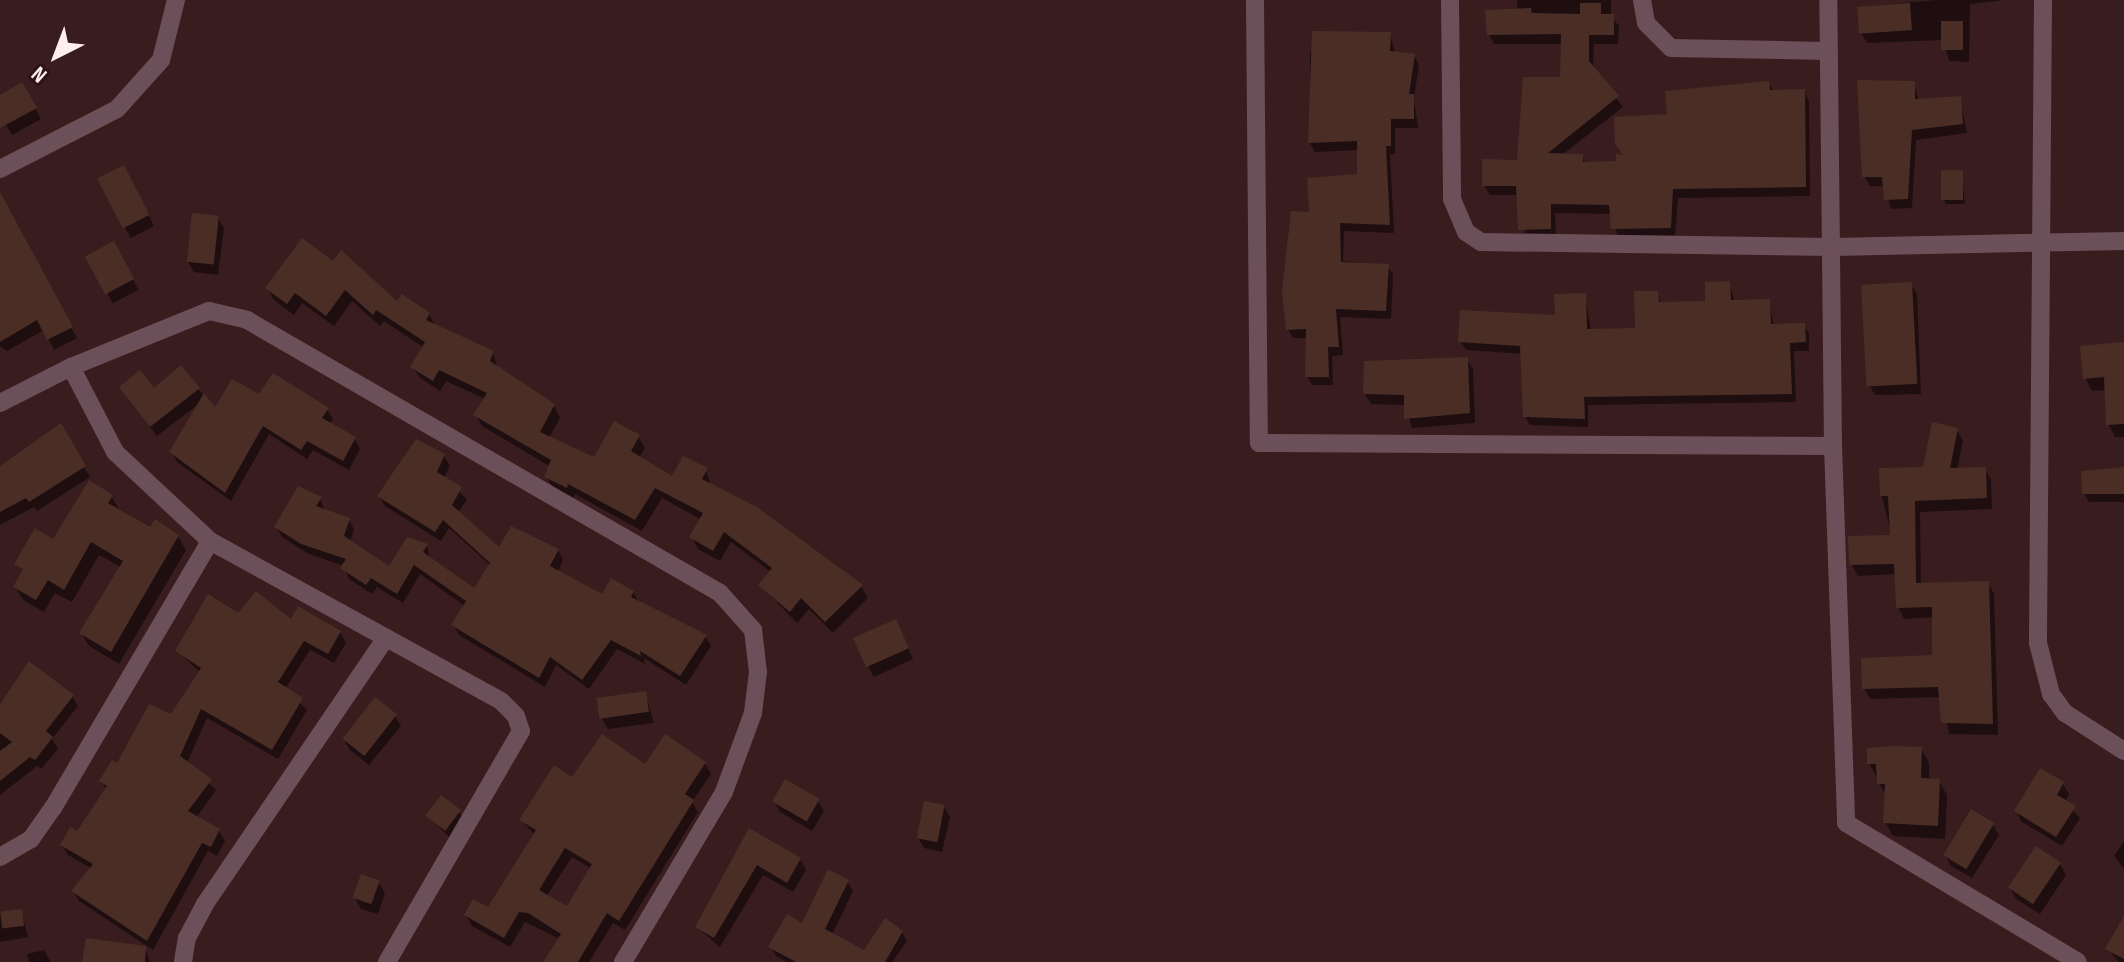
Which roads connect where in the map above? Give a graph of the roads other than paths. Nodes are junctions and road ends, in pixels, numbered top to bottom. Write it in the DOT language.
graph roads {
  1 [pos="176,0"];
  2 [pos="1255,0"];
  3 [pos="1450,0"];
  4 [pos="1642,0"];
  5 [pos="1828,0"];
  6 [pos="2043,0"];
  7 [pos="1827,51"];
  8 [pos="0,169"];
  9 [pos="2043,239"];
  10 [pos="2124,241"];
  11 [pos="1833,247"];
  12 [pos="71,367"];
  13 [pos="0,403"];
  14 [pos="1833,446"];
  15 [pos="210,541"];
  16 [pos="385,639"];
  17 [pos="2124,751"];
  18 [pos="0,857"];
  19 [pos="183,962"];
  20 [pos="387,962"];
  21 [pos="623,962"];
  22 [pos="2078,962"];
  1 -- 8 [label="street"];
  2 -- 14 [label="street"];
  3 -- 11 [label="street"];
  4 -- 7 [label="street"];
  5 -- 7 [label="street"];
  6 -- 9 [label="street"];
  7 -- 11 [label="street"];
  9 -- 10 [label="street"];
  9 -- 11 [label="street"];
  9 -- 17 [label="street"];
  11 -- 14 [label="street"];
  12 -- 13 [label="street"];
  12 -- 15 [label="street"];
  12 -- 21 [label="street"];
  14 -- 22 [label="street"];
  15 -- 16 [label="street"];
  15 -- 18 [label="street"];
  16 -- 19 [label="street"];
  16 -- 20 [label="street"];
}
